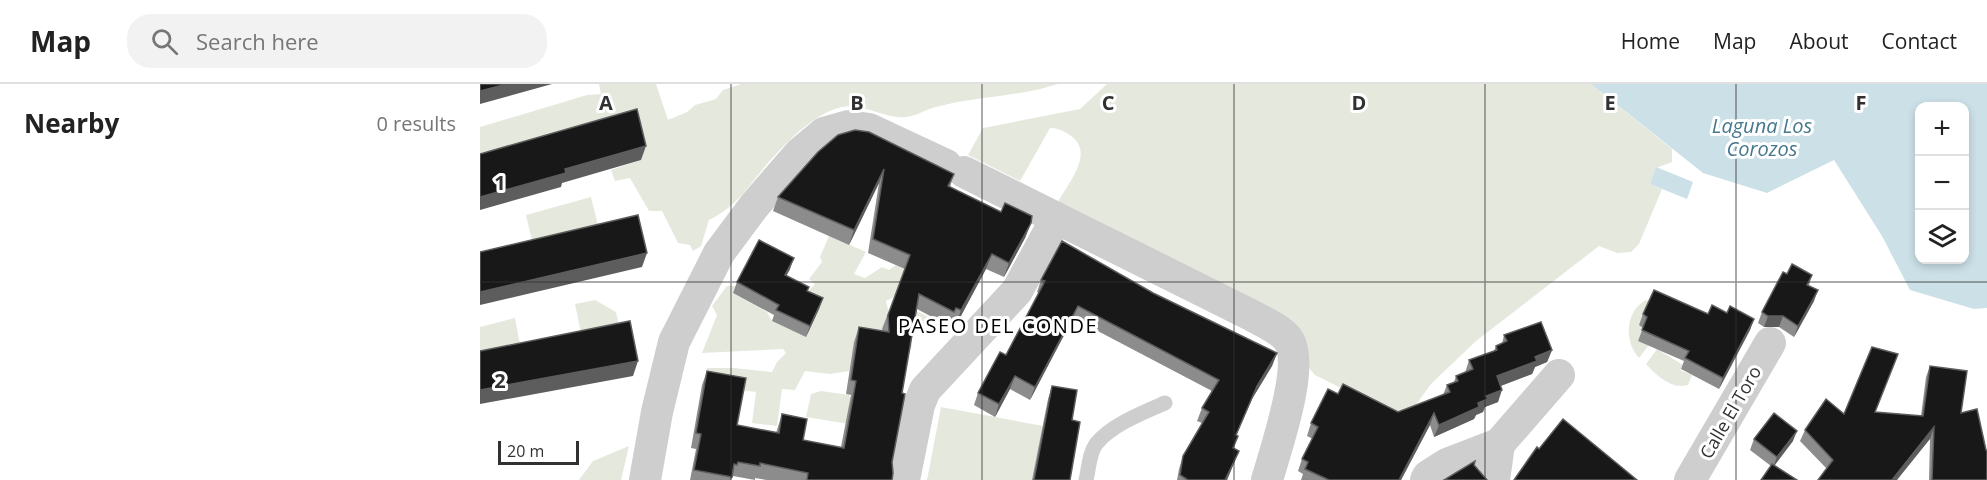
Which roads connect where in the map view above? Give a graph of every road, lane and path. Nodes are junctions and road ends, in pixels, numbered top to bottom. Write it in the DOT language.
graph roads {
  1 [pos="1056,219"];
  2 [pos="1770,343"];
  3 [pos="1559,375"];
  4 [pos="1165,403"];
  5 [pos="1499,444"];
  6 [pos="645,480"];
  7 [pos="903,480"];
  8 [pos="1086,480"];
  9 [pos="1267,480"];
  10 [pos="1426,480"];
  11 [pos="1494,480"];
  12 [pos="1690,480"];
  1 -- 6 [label="street"];
  1 -- 7 [label="street"];
  1 -- 9 [label="street"];
  2 -- 12 [label="street, Calle El Toro"];
  3 -- 5 [label="street"];
  4 -- 8 [label="lane"];
  5 -- 10 [label="street"];
  5 -- 11 [label="street"];
}
